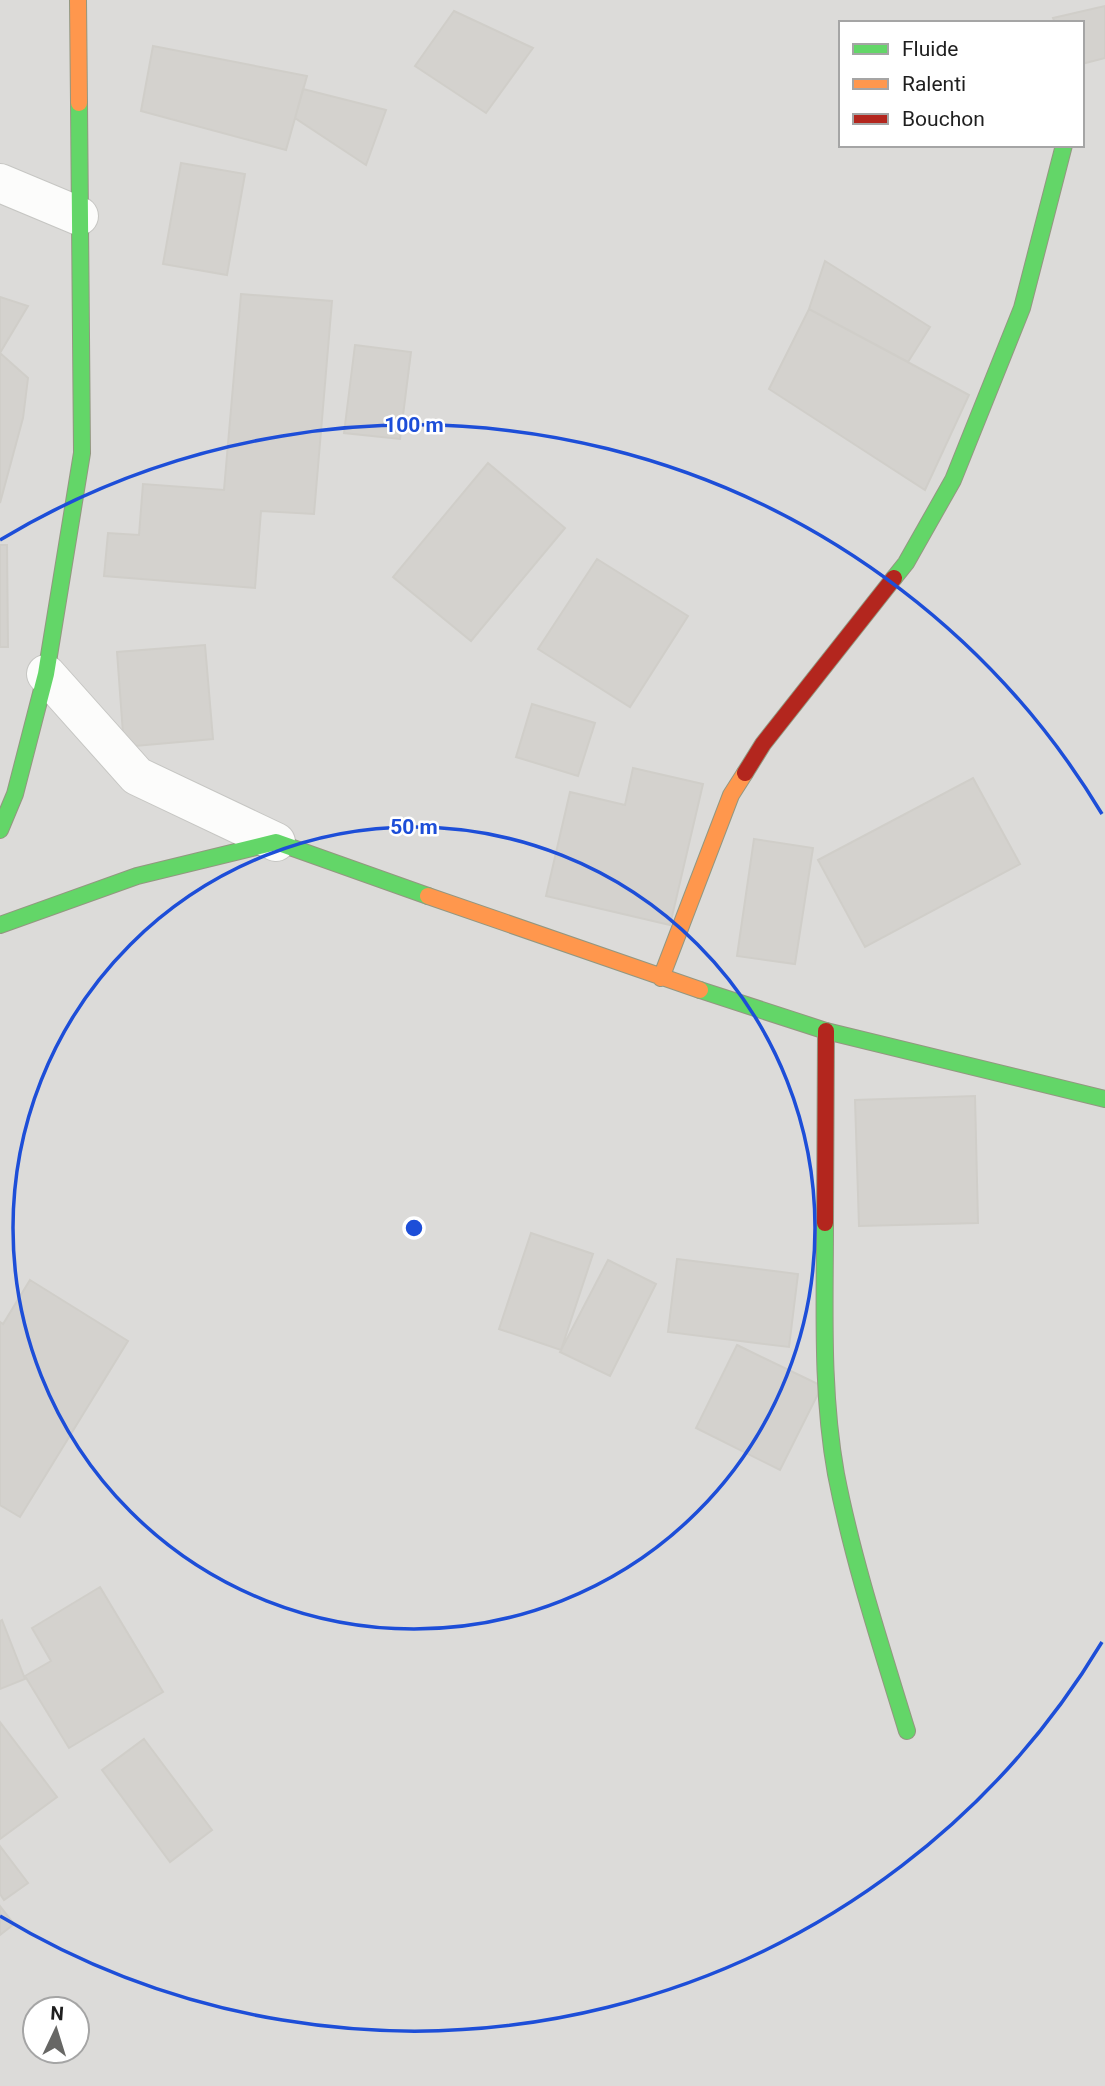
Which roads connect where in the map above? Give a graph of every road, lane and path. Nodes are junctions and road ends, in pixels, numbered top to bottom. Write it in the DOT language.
graph roads {
  1 [pos="78,0"];
  2 [pos="1063,147"];
  3 [pos="0,183"];
  4 [pos="79,216"];
  5 [pos="46,674"];
  6 [pos="0,830"];
  7 [pos="276,842"];
  8 [pos="0,925"];
  9 [pos="660,978"];
  10 [pos="826,1031"];
  11 [pos="1105,1099"];
  12 [pos="907,1731"];
  1 -- 4 [label="street"];
  2 -- 9 [label="street"];
  3 -- 4 [label="street"];
  4 -- 5 [label="street"];
  5 -- 6 [label="street"];
  5 -- 7 [label="street"];
  7 -- 8 [label="street"];
  7 -- 9 [label="street"];
  9 -- 10 [label="street"];
  10 -- 11 [label="street"];
  10 -- 12 [label="street"];
}
